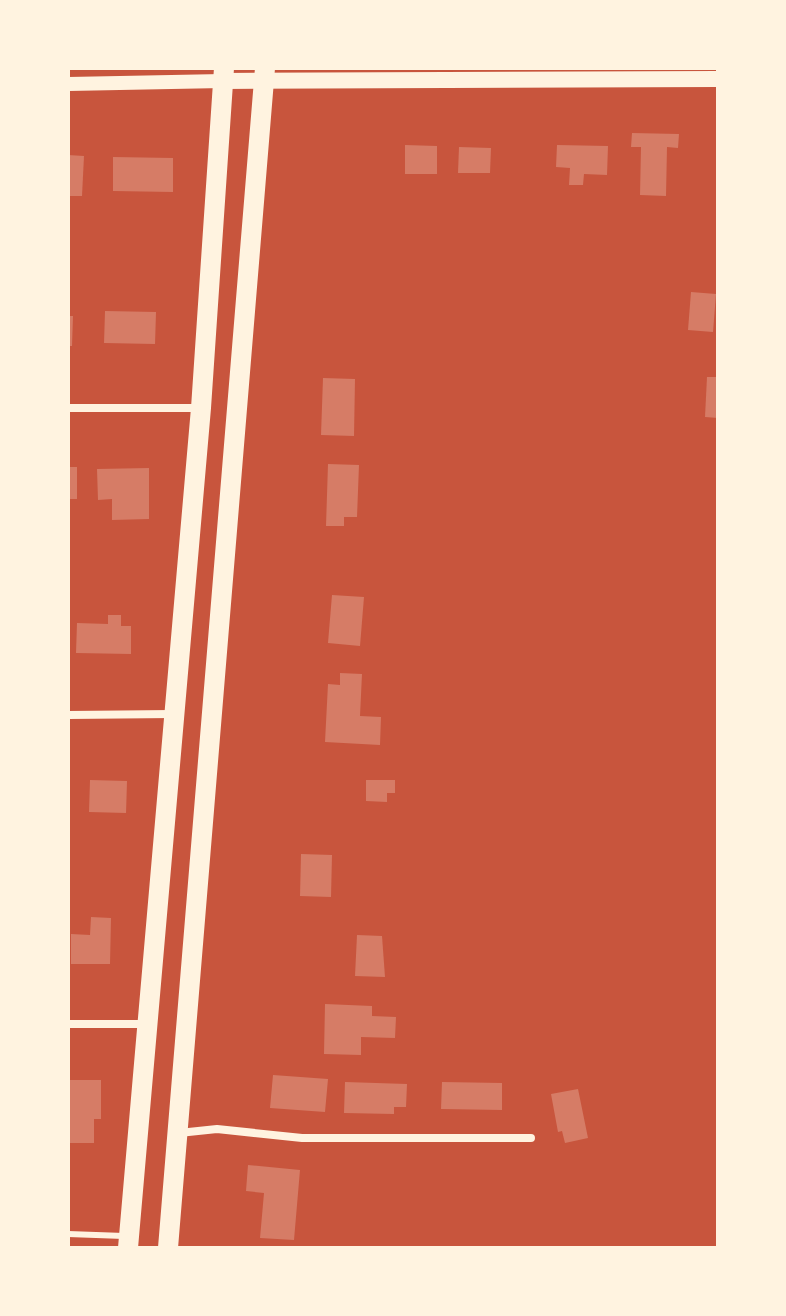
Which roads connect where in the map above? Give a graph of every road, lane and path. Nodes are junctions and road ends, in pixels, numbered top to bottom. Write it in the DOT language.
graph roads {
  1 [pos="224,74"];
  2 [pos="265,74"];
  3 [pos="653,74"];
  4 [pos="718,79"];
  5 [pos="68,84"];
  6 [pos="68,408"];
  7 [pos="201,408"];
  8 [pos="173,714"];
  9 [pos="68,715"];
  10 [pos="68,1024"];
  11 [pos="147,1024"];
  12 [pos="178,1133"];
  13 [pos="531,1138"];
  14 [pos="68,1234"];
  15 [pos="129,1242"];
  16 [pos="168,1248"];
  1 -- 2 [label="main road"];
  1 -- 5 [label="street"];
  1 -- 7 [label="main road"];
  2 -- 3 [label="main road"];
  2 -- 12 [label="main road"];
  3 -- 4 [label="main road"];
  6 -- 7 [label="street"];
  7 -- 8 [label="main road"];
  8 -- 9 [label="street"];
  8 -- 11 [label="main road"];
  10 -- 11 [label="street"];
  11 -- 15 [label="main road"];
  12 -- 13 [label="street"];
  12 -- 16 [label="main road"];
  14 -- 15 [label="lane"];
}
